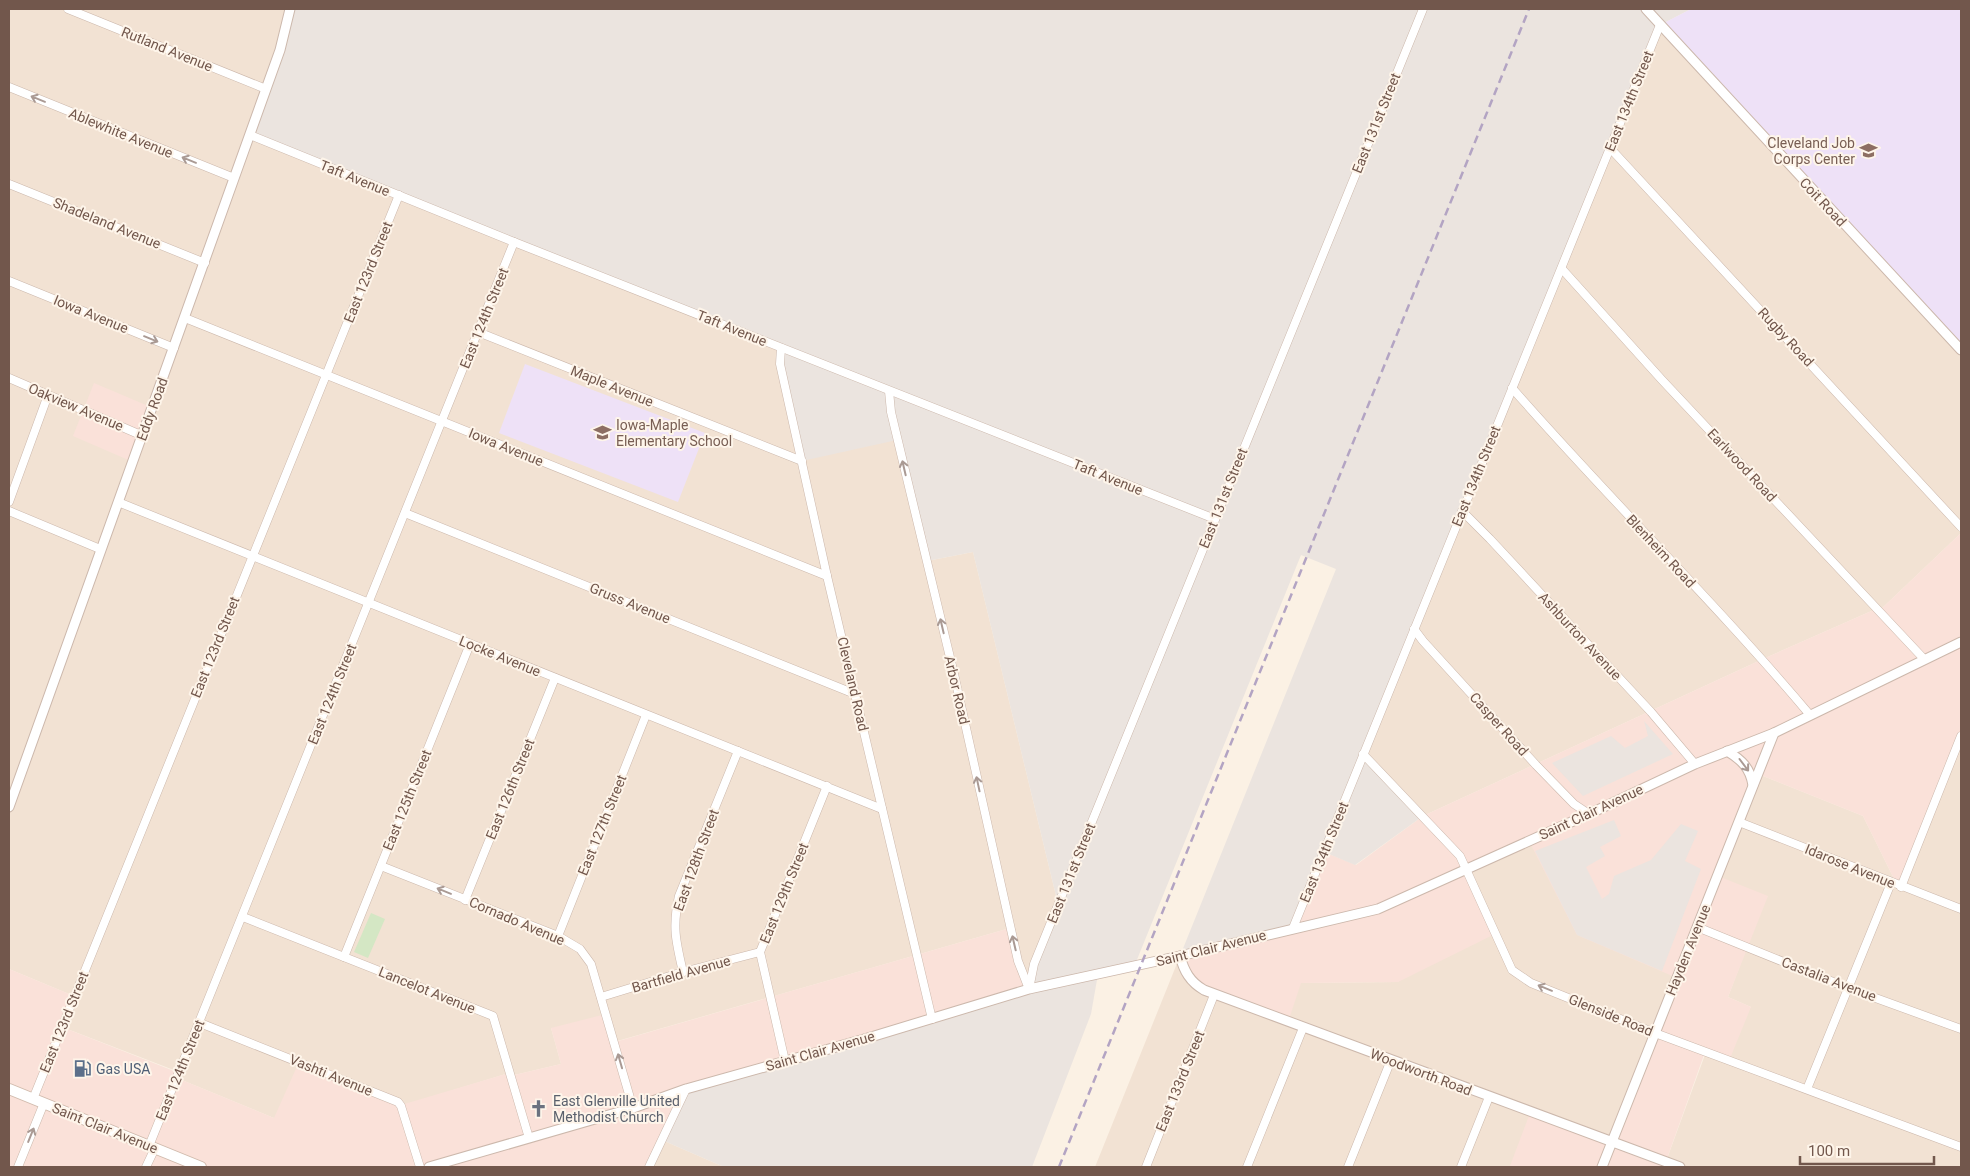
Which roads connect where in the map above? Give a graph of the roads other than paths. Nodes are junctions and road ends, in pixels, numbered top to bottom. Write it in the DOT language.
graph roads {
  1 [pos="68,9"];
  2 [pos="290,9"];
  3 [pos="1423,9"];
  4 [pos="1646,9"];
  5 [pos="1660,25"];
  6 [pos="9,87"];
  7 [pos="266,89"];
  8 [pos="250,135"];
  9 [pos="1610,148"];
  10 [pos="234,178"];
  11 [pos="9,184"];
  12 [pos="398,196"];
  13 [pos="514,242"];
  14 [pos="205,263"];
  15 [pos="1562,269"];
  16 [pos="9,281"];
  17 [pos="185,318"];
  18 [pos="478,332"];
  19 [pos="174,348"];
  20 [pos="781,348"];
  21 [pos="1961,350"];
  22 [pos="326,375"];
  23 [pos="9,378"];
  24 [pos="1512,388"];
  25 [pos="889,390"];
  26 [pos="48,395"];
  27 [pos="442,421"];
  28 [pos="143,436"];
  29 [pos="802,461"];
  30 [pos="9,502"];
  31 [pos="118,502"];
  32 [pos="1462,511"];
  33 [pos="9,512"];
  34 [pos="404,513"];
  35 [pos="1215,519"];
  36 [pos="1961,527"];
  37 [pos="100,549"];
  38 [pos="253,556"];
  39 [pos="827,576"];
  40 [pos="368,603"];
  41 [pos="1414,629"];
  42 [pos="1961,642"];
  43 [pos="470,644"];
  44 [pos="1924,659"];
  45 [pos="556,678"];
  46 [pos="855,694"];
  47 [pos="646,715"];
  48 [pos="1810,715"];
  49 [pos="1774,733"];
  50 [pos="1961,736"];
  51 [pos="738,750"];
  52 [pos="1727,751"];
  53 [pos="1363,754"];
  54 [pos="1695,764"];
  55 [pos="1753,785"];
  56 [pos="827,786"];
  57 [pos="9,807"];
  58 [pos="882,809"];
  59 [pos="1589,814"];
  60 [pos="1739,822"];
  61 [pos="381,866"];
  62 [pos="1466,868"];
  63 [pos="1891,883"];
  64 [pos="1901,887"];
  65 [pos="465,900"];
  66 [pos="1961,910"];
  67 [pos="243,917"];
  68 [pos="1697,927"];
  69 [pos="1293,928"];
  70 [pos="558,936"];
  71 [pos="760,952"];
  72 [pos="1180,956"];
  73 [pos="344,957"];
  74 [pos="683,972"];
  75 [pos="1848,988"];
  76 [pos="1029,989"];
  77 [pos="1214,995"];
  78 [pos="601,997"];
  79 [pos="932,1018"];
  80 [pos="200,1023"];
  81 [pos="1303,1028"];
  82 [pos="1961,1029"];
  83 [pos="1655,1033"];
  84 [pos="1391,1060"];
  85 [pos="786,1061"];
  86 [pos="9,1088"];
  87 [pos="686,1089"];
  88 [pos="1807,1089"];
  89 [pos="1489,1097"];
  90 [pos="33,1098"];
  91 [pos="44,1103"];
  92 [pos="633,1108"];
  93 [pos="529,1138"];
  94 [pos="1612,1143"];
  95 [pos="152,1147"];
  96 [pos="1961,1147"];
  97 [pos="18,1167"];
  98 [pos="146,1167"];
  99 [pos="201,1167"];
  100 [pos="420,1167"];
  101 [pos="429,1167"];
  102 [pos="649,1167"];
  103 [pos="1146,1167"];
  104 [pos="1247,1167"];
  105 [pos="1348,1167"];
  106 [pos="1461,1167"];
  107 [pos="1602,1167"];
  108 [pos="1680,1167"];
  1 -- 7 [label="street, Rutland Avenue"];
  2 -- 7 [label="street, Eddy Road"];
  3 -- 35 [label="street, East 131st Street"];
  4 -- 5 [label="street, Coit Road"];
  5 -- 9 [label="street, East 134th Street"];
  5 -- 21 [label="street, Coit Road"];
  10 -- 6 [label="street, Ablewhite Avenue, one-way"];
  7 -- 8 [label="street, Eddy Road"];
  8 -- 10 [label="street, Eddy Road"];
  8 -- 12 [label="street, Taft Avenue"];
  9 -- 15 [label="street, East 134th Street"];
  9 -- 36 [label="street, Rugby Road"];
  10 -- 14 [label="street, Eddy Road"];
  11 -- 14 [label="street, Shadeland Avenue"];
  12 -- 13 [label="street, Taft Avenue"];
  12 -- 22 [label="street, East 123rd Street"];
  13 -- 18 [label="street, East 124th Street"];
  13 -- 20 [label="street, Taft Avenue"];
  14 -- 17 [label="street, Eddy Road"];
  15 -- 24 [label="street, East 134th Street"];
  15 -- 44 [label="street, Earlwood Road"];
  16 -- 19 [label="street, Iowa Avenue, one-way"];
  17 -- 19 [label="street, Eddy Road"];
  17 -- 22 [label="street, Iowa Avenue"];
  18 -- 27 [label="street, East 124th Street"];
  18 -- 29 [label="street, Maple Avenue"];
  19 -- 28 [label="street, Eddy Road"];
  20 -- 25 [label="street, Taft Avenue"];
  20 -- 29 [label="street, Cleveland Road"];
  22 -- 27 [label="street, Iowa Avenue"];
  22 -- 38 [label="street, East 123rd Street"];
  23 -- 26 [label="street, Oakview Avenue"];
  24 -- 32 [label="street, East 134th Street"];
  24 -- 48 [label="street, Blenheim Road"];
  25 -- 35 [label="street, Taft Avenue"];
  76 -- 25 [label="street, Arbor Road, one-way"];
  26 -- 28 [label="street, Oakview Avenue"];
  26 -- 30 [label="street"];
  27 -- 34 [label="street, East 124th Street"];
  27 -- 39 [label="street, Iowa Avenue"];
  28 -- 31 [label="street, Eddy Road"];
  29 -- 39 [label="street, Cleveland Road"];
  31 -- 37 [label="street, Eddy Road"];
  31 -- 38 [label="street, Locke Avenue"];
  32 -- 41 [label="street, East 134th Street"];
  32 -- 54 [label="street, Ashburton Avenue"];
  33 -- 37 [label="street"];
  34 -- 40 [label="street, East 124th Street"];
  34 -- 46 [label="street, Gruss Avenue"];
  35 -- 76 [label="street, East 131st Street"];
  37 -- 57 [label="street, Eddy Road"];
  38 -- 40 [label="street, Locke Avenue"];
  38 -- 90 [label="street, East 123rd Street"];
  39 -- 46 [label="street, Cleveland Road"];
  40 -- 43 [label="street, Locke Avenue"];
  40 -- 67 [label="street, East 124th Street"];
  41 -- 53 [label="street, East 134th Street"];
  41 -- 59 [label="street, Casper Road"];
  42 -- 44 [label="street, Saint Clair Avenue"];
  43 -- 45 [label="street, Locke Avenue"];
  43 -- 61 [label="street, East 125th Street"];
  44 -- 48 [label="street, Saint Clair Avenue"];
  45 -- 47 [label="street, Locke Avenue"];
  45 -- 65 [label="street, East 126th Street"];
  46 -- 58 [label="street, Cleveland Road"];
  47 -- 51 [label="street, Locke Avenue"];
  47 -- 70 [label="street, East 127th Street"];
  48 -- 49 [label="street, Saint Clair Avenue"];
  49 -- 52 [label="street, Saint Clair Avenue"];
  49 -- 55 [label="street, Hayden Avenue"];
  50 -- 64 [label="street"];
  51 -- 56 [label="street, Locke Avenue"];
  51 -- 74 [label="street, East 128th Street"];
  52 -- 54 [label="street, Saint Clair Avenue"];
  52 -- 55 [label="street, one-way"];
  53 -- 62 [label="street, Glenside Road"];
  53 -- 69 [label="street, East 134th Street"];
  54 -- 59 [label="street, Saint Clair Avenue"];
  55 -- 60 [label="street, Hayden Avenue"];
  56 -- 58 [label="street, Locke Avenue"];
  56 -- 71 [label="street, East 129th Street"];
  58 -- 79 [label="street, Cleveland Road"];
  59 -- 62 [label="street, Saint Clair Avenue"];
  60 -- 63 [label="street, Idarose Avenue"];
  60 -- 68 [label="street, Hayden Avenue"];
  65 -- 61 [label="street, Cornado Avenue, one-way"];
  61 -- 73 [label="street, East 125th Street"];
  62 -- 69 [label="street, Saint Clair Avenue"];
  83 -- 62 [label="street, Glenside Road, one-way"];
  63 -- 64 [label="street, Idarose Avenue"];
  63 -- 75 [label="street"];
  64 -- 66 [label="street, Idarose Avenue"];
  65 -- 70 [label="street, Cornado Avenue"];
  67 -- 73 [label="street, Lancelot Avenue"];
  67 -- 80 [label="street, East 124th Street"];
  68 -- 75 [label="street, Castalia Avenue"];
  68 -- 83 [label="street, Hayden Avenue"];
  69 -- 72 [label="street, Saint Clair Avenue"];
  70 -- 78 [label="street, Cornado Avenue"];
  71 -- 74 [label="street, Bartfield Avenue"];
  71 -- 85 [label="street, East 129th Street"];
  72 -- 76 [label="street, Saint Clair Avenue"];
  72 -- 77 [label="street, Woodworth Road"];
  73 -- 93 [label="street, Lancelot Avenue"];
  74 -- 78 [label="street, Bartfield Avenue"];
  75 -- 82 [label="street, Castalia Avenue"];
  75 -- 88 [label="street"];
  76 -- 79 [label="street, Saint Clair Avenue"];
  77 -- 81 [label="street, Woodworth Road"];
  77 -- 103 [label="street, East 133rd Street"];
  92 -- 78 [label="street, Cornado Avenue, one-way"];
  79 -- 85 [label="street, Saint Clair Avenue"];
  80 -- 95 [label="street, East 124th Street"];
  80 -- 100 [label="street, Vashti Avenue"];
  81 -- 84 [label="street, Woodworth Road"];
  81 -- 104 [label="street"];
  83 -- 88 [label="street, Glenside Road"];
  83 -- 94 [label="street, Hayden Avenue"];
  84 -- 89 [label="street, Woodworth Road"];
  84 -- 105 [label="street"];
  85 -- 87 [label="street, Saint Clair Avenue"];
  86 -- 90 [label="main road, Saint Clair Avenue"];
  87 -- 92 [label="street, Saint Clair Avenue"];
  87 -- 102 [label="street"];
  88 -- 96 [label="street, Glenside Road"];
  89 -- 94 [label="street, Woodworth Road"];
  89 -- 106 [label="street"];
  90 -- 91 [label="main road, Saint Clair Avenue"];
  91 -- 95 [label="main road, Saint Clair Avenue"];
  97 -- 91 [label="street, one-way"];
  92 -- 93 [label="street, Saint Clair Avenue"];
  93 -- 101 [label="street, Saint Clair Avenue"];
  94 -- 107 [label="street, Hayden Avenue"];
  94 -- 108 [label="street, Woodworth Road"];
  95 -- 98 [label="street, East 124th Street"];
  95 -- 99 [label="main road, Saint Clair Avenue"];
}
